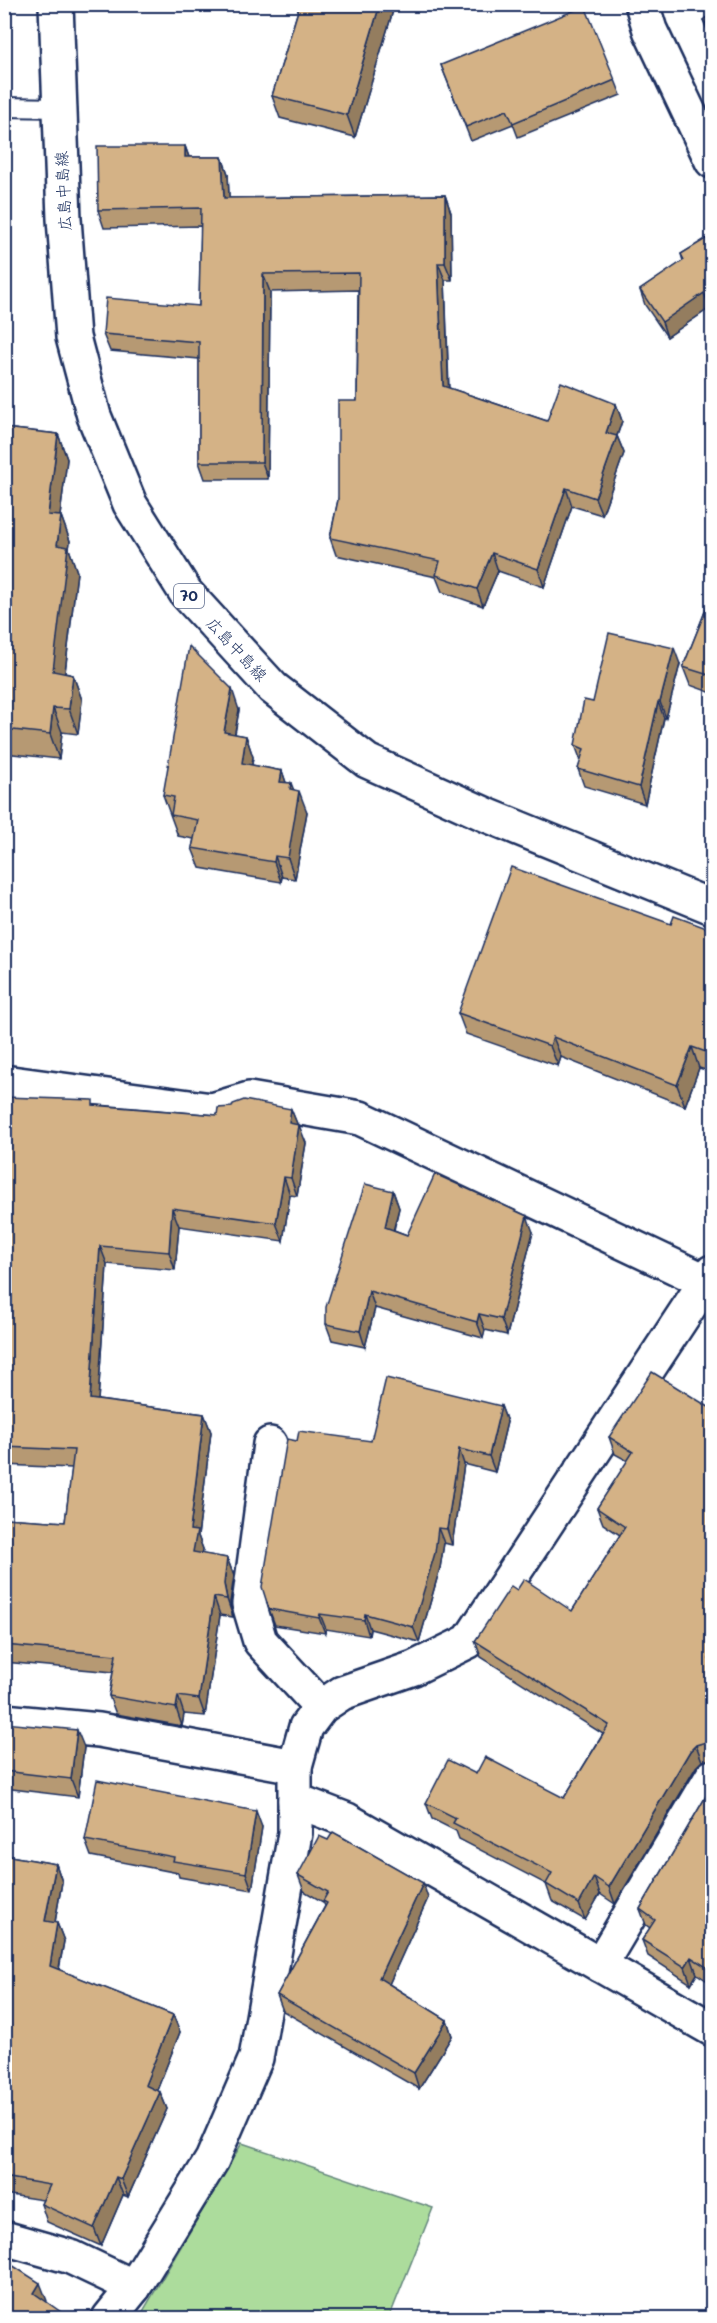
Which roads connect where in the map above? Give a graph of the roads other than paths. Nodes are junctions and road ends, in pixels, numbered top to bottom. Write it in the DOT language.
graph roads {
  1 [pos="56,4"];
  2 [pos="642,4"];
  3 [pos="4,107"];
  4 [pos="60,108"];
  5 [pos="712,161"];
  6 [pos="712,907"];
  7 [pos="4,1082"];
  8 [pos="709,1276"];
  9 [pos="270,1444"];
  10 [pos="321,1707"];
  11 [pos="4,1721"];
  12 [pos="295,1766"];
  13 [pos="712,1777"];
  14 [pos="295,1800"];
  15 [pos="600,1965"];
  16 [pos="712,2029"];
  17 [pos="4,2238"];
  18 [pos="134,2287"];
  19 [pos="109,2319"];
  1 -- 4 [label="street, 広島中島線 / 70"];
  2 -- 5 [label="street"];
  3 -- 4 [label="lane"];
  4 -- 6 [label="street, 広島中島線 / 70"];
  7 -- 8 [label="street"];
  8 -- 10 [label="street"];
  9 -- 10 [label="street"];
  10 -- 12 [label="street"];
  11 -- 12 [label="street"];
  12 -- 14 [label="street"];
  13 -- 15 [label="street"];
  14 -- 15 [label="street"];
  14 -- 18 [label="street"];
  15 -- 16 [label="street"];
  17 -- 18 [label="street"];
  18 -- 19 [label="street"];
}
